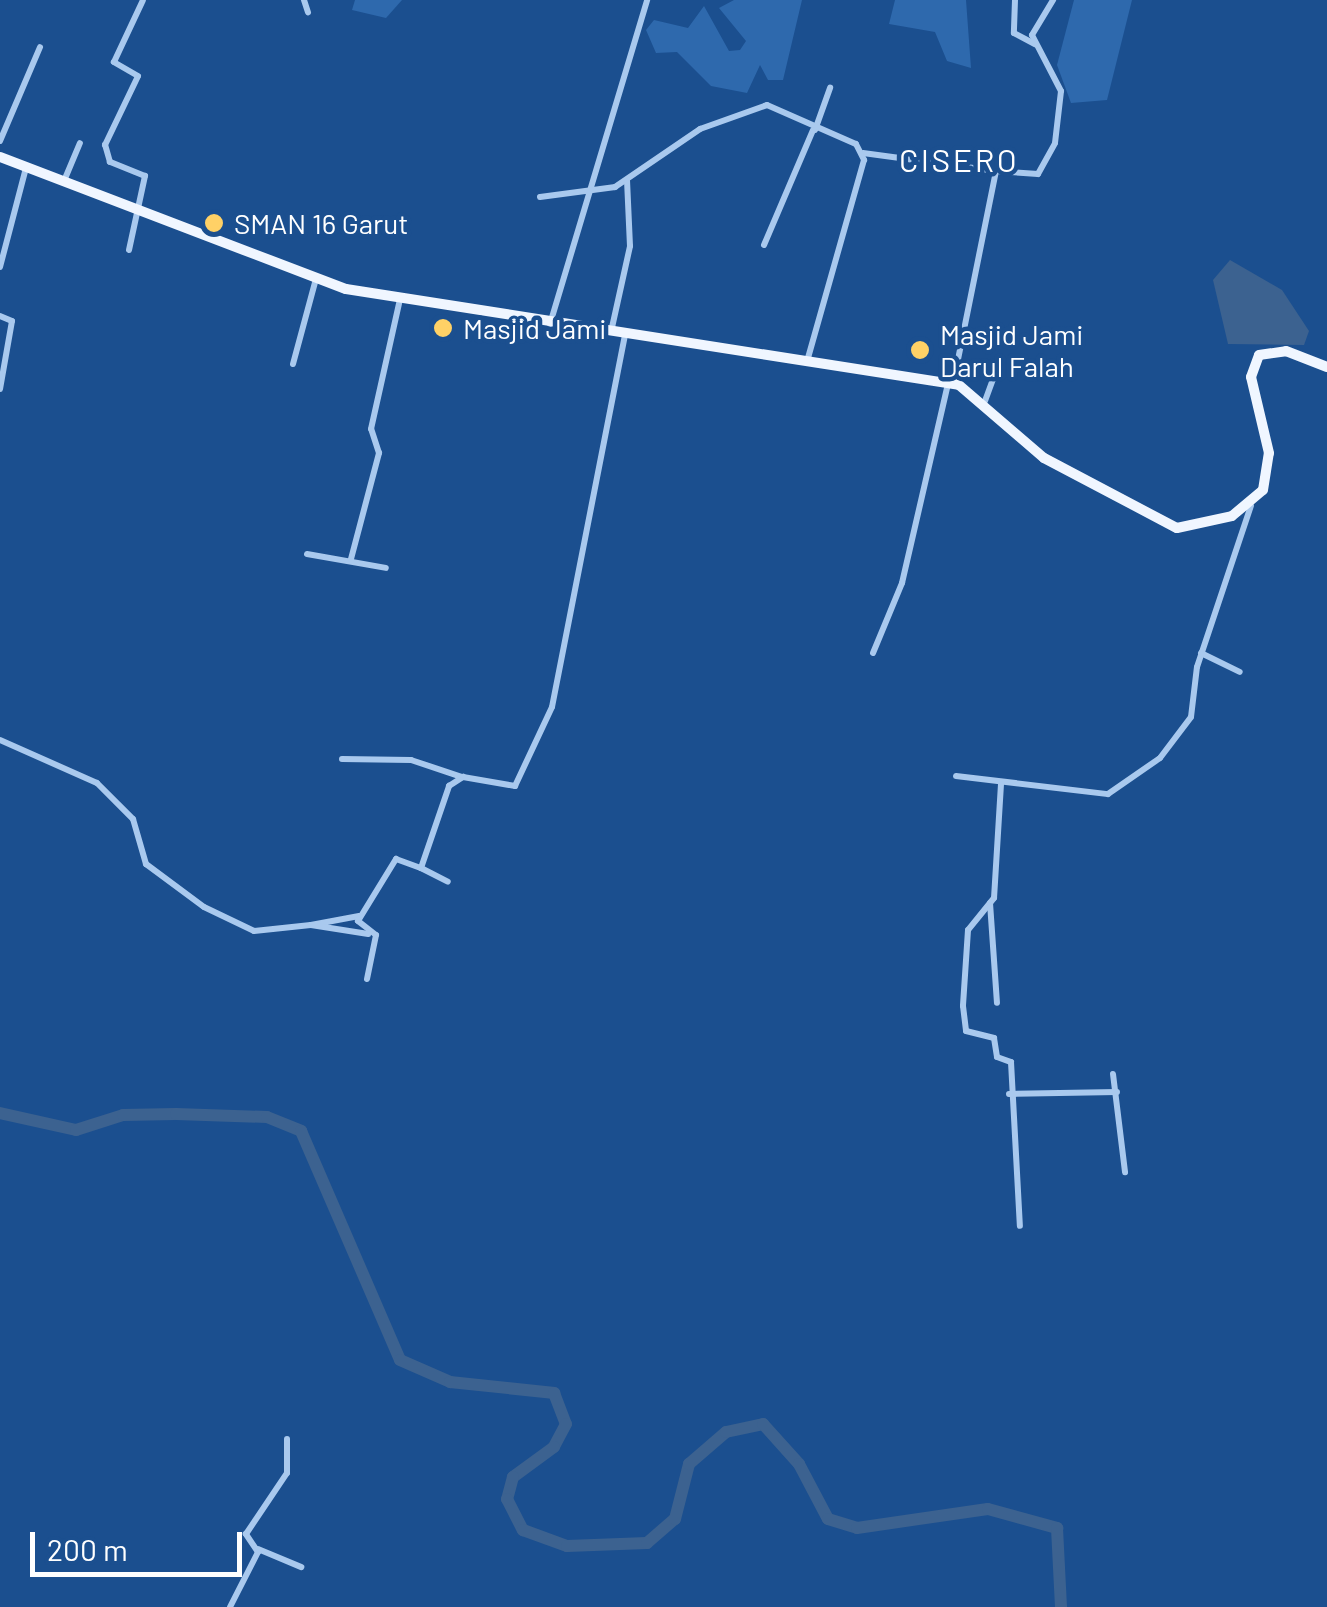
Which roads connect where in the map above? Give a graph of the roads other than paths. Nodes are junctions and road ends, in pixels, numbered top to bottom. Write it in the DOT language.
graph roads {
  1 [pos="143,0"];
  2 [pos="304,0"];
  3 [pos="647,0"];
  4 [pos="1015,0"];
  5 [pos="1053,0"];
  6 [pos="308,12"];
  7 [pos="1036,44"];
  8 [pos="40,47"];
  9 [pos="830,88"];
  10 [pos="814,130"];
  11 [pos="0,141"];
  12 [pos="80,142"];
  13 [pos="863,153"];
  14 [pos="0,156"];
  15 [pos="26,167"];
  16 [pos="996,171"];
  17 [pos="64,181"];
  18 [pos="627,181"];
  19 [pos="590,189"];
  20 [pos="540,198"];
  21 [pos="135,208"];
  22 [pos="764,246"];
  23 [pos="129,250"];
  24 [pos="0,267"];
  25 [pos="316,278"];
  26 [pos="400,299"];
  27 [pos="0,316"];
  28 [pos="550,326"];
  29 [pos="611,334"];
  30 [pos="625,336"];
  31 [pos="1000,360"];
  32 [pos="807,363"];
  33 [pos="294,364"];
  34 [pos="1327,367"];
  35 [pos="951,383"];
  36 [pos="0,389"];
  37 [pos="986,401"];
  38 [pos="1251,506"];
  39 [pos="307,554"];
  40 [pos="351,558"];
  41 [pos="386,568"];
  42 [pos="873,653"];
  43 [pos="1201,653"];
  44 [pos="1240,672"];
  45 [pos="0,740"];
  46 [pos="342,759"];
  47 [pos="956,776"];
  48 [pos="463,777"];
  49 [pos="1000,784"];
  50 [pos="421,868"];
  51 [pos="448,882"];
  52 [pos="990,903"];
  53 [pos="360,916"];
  54 [pos="311,925"];
  55 [pos="376,935"];
  56 [pos="367,979"];
  57 [pos="997,1003"];
  58 [pos="1113,1074"];
  59 [pos="1117,1092"];
  60 [pos="1009,1094"];
  61 [pos="1125,1172"];
  62 [pos="1020,1226"];
  63 [pos="287,1439"];
  64 [pos="258,1550"];
  65 [pos="301,1567"];
  66 [pos="230,1607"];
  1 -- 21 [label="street"];
  2 -- 6 [label="street"];
  3 -- 19 [label="street"];
  4 -- 7 [label="street"];
  5 -- 7 [label="street"];
  7 -- 16 [label="street"];
  8 -- 11 [label="street"];
  9 -- 10 [label="street"];
  10 -- 13 [label="street"];
  10 -- 18 [label="street"];
  10 -- 22 [label="street"];
  12 -- 17 [label="street"];
  13 -- 16 [label="street"];
  13 -- 32 [label="street"];
  14 -- 15 [label="main road"];
  15 -- 17 [label="main road"];
  15 -- 24 [label="street"];
  16 -- 35 [label="street"];
  17 -- 21 [label="main road"];
  18 -- 19 [label="street"];
  18 -- 29 [label="street"];
  19 -- 20 [label="street"];
  19 -- 28 [label="street"];
  21 -- 23 [label="street"];
  21 -- 25 [label="main road"];
  25 -- 26 [label="main road"];
  25 -- 33 [label="street"];
  26 -- 28 [label="main road"];
  26 -- 40 [label="street"];
  27 -- 36 [label="street"];
  28 -- 29 [label="main road"];
  29 -- 30 [label="main road"];
  30 -- 32 [label="main road"];
  30 -- 48 [label="street"];
  31 -- 37 [label="street"];
  32 -- 35 [label="main road"];
  34 -- 38 [label="main road"];
  35 -- 37 [label="main road"];
  35 -- 42 [label="street"];
  37 -- 38 [label="main road"];
  38 -- 43 [label="street"];
  39 -- 40 [label="street"];
  40 -- 41 [label="street"];
  43 -- 44 [label="street"];
  43 -- 49 [label="street"];
  45 -- 54 [label="street"];
  46 -- 48 [label="street"];
  47 -- 49 [label="street"];
  48 -- 50 [label="street"];
  49 -- 52 [label="street"];
  50 -- 51 [label="street"];
  50 -- 53 [label="street"];
  52 -- 57 [label="street"];
  52 -- 60 [label="street"];
  53 -- 54 [label="street"];
  53 -- 55 [label="street"];
  54 -- 55 [label="street"];
  55 -- 56 [label="street"];
  58 -- 59 [label="street"];
  59 -- 60 [label="street"];
  59 -- 61 [label="street"];
  60 -- 62 [label="street"];
  63 -- 64 [label="street"];
  64 -- 65 [label="street"];
  64 -- 66 [label="street"];
}
